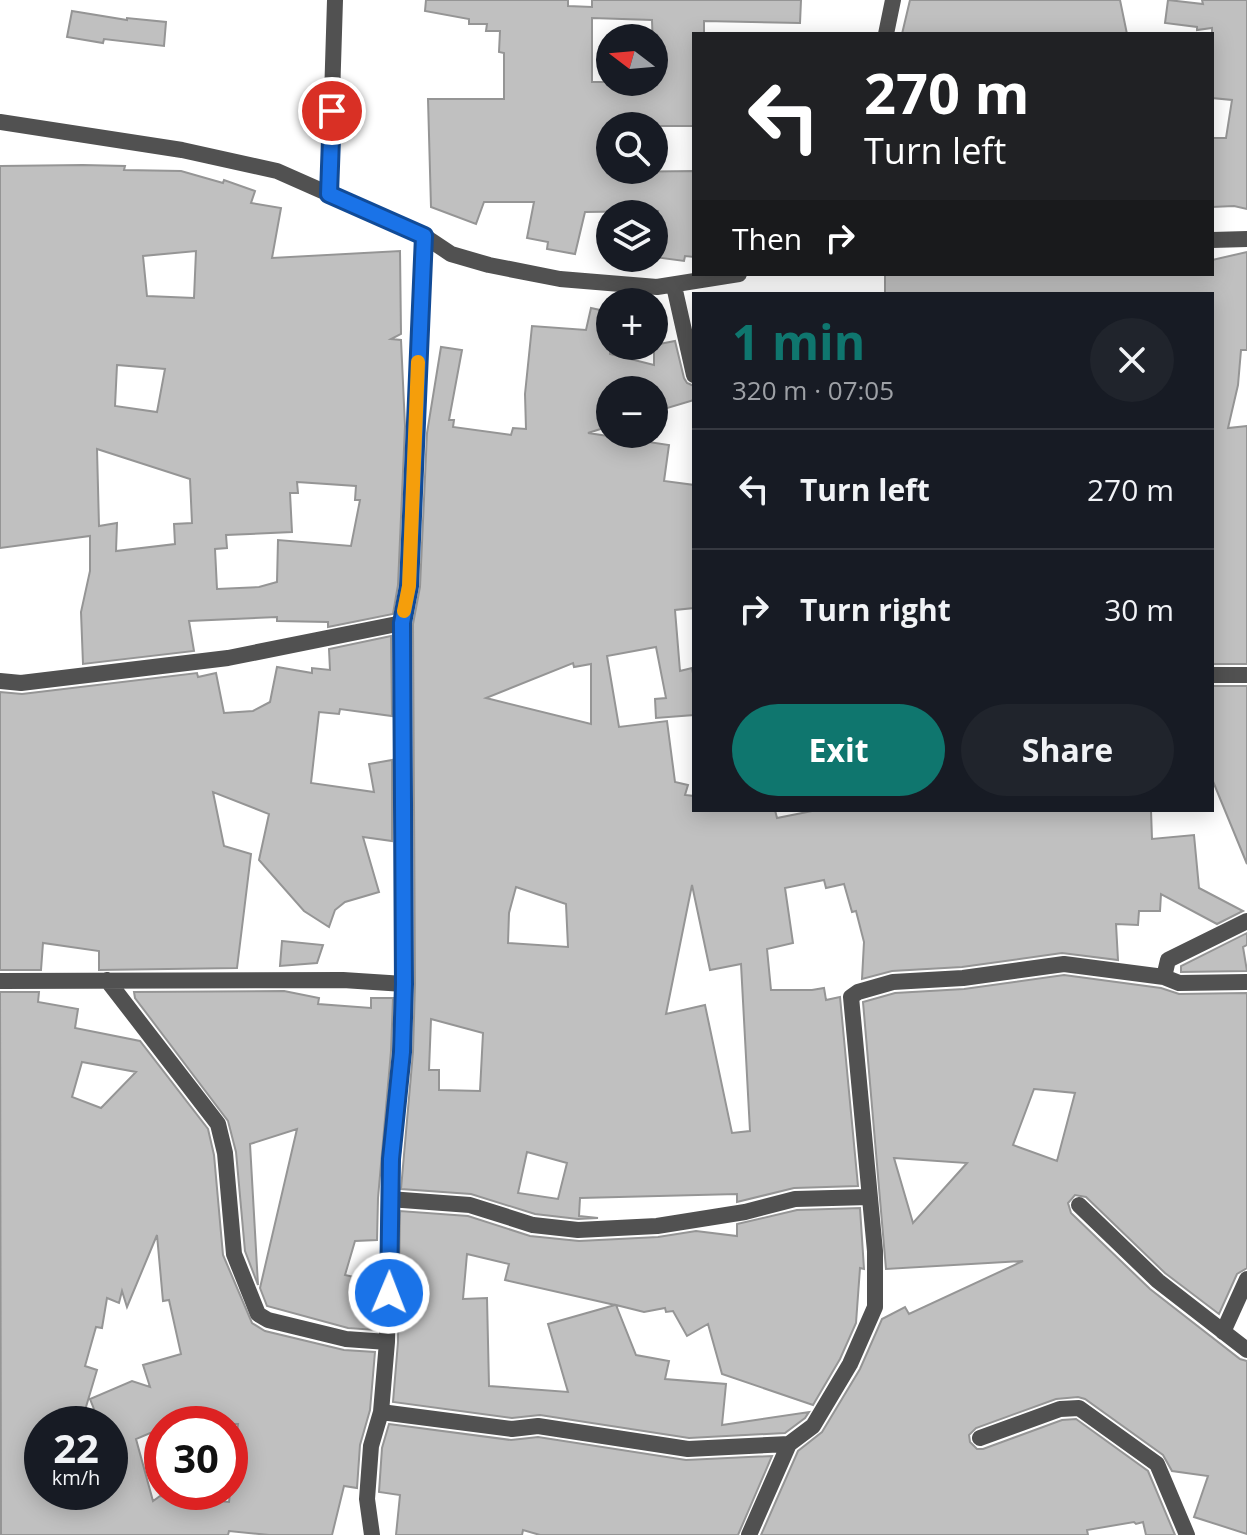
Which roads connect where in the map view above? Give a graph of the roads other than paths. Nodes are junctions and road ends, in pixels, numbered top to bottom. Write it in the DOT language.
graph roads {
  1 [pos="335,0"];
  2 [pos="893,0"];
  3 [pos="886,32"];
  4 [pos="0,122"];
  5 [pos="329,194"];
  6 [pos="424,236"];
  7 [pos="1247,239"];
  8 [pos="1214,240"];
  9 [pos="728,276"];
  10 [pos="674,286"];
  11 [pos="692,366"];
  12 [pos="402,623"];
  13 [pos="1214,675"];
  14 [pos="1247,675"];
  15 [pos="0,681"];
  16 [pos="1247,921"];
  17 [pos="1164,977"];
  18 [pos="107,980"];
  19 [pos="0,981"];
  20 [pos="1247,982"];
  21 [pos="404,984"];
  22 [pos="869,1197"];
  23 [pos="389,1199"];
  24 [pos="1079,1205"];
  25 [pos="1247,1279"];
  26 [pos="1223,1332"];
  27 [pos="387,1342"];
  28 [pos="1247,1350"];
  29 [pos="381,1412"];
  30 [pos="980,1438"];
  31 [pos="789,1444"];
  32 [pos="372,1535"];
  33 [pos="749,1535"];
  34 [pos="1187,1535"];
  1 -- 5 [label="street"];
  2 -- 3 [label="street"];
  4 -- 5 [label="street"];
  5 -- 6 [label="street"];
  6 -- 10 [label="street"];
  6 -- 12 [label="street"];
  7 -- 8 [label="street"];
  9 -- 10 [label="street"];
  10 -- 11 [label="street"];
  12 -- 15 [label="street"];
  12 -- 21 [label="street"];
  13 -- 14 [label="street"];
  16 -- 17 [label="street"];
  17 -- 20 [label="street"];
  17 -- 22 [label="street"];
  18 -- 19 [label="street"];
  18 -- 21 [label="street"];
  18 -- 27 [label="street"];
  21 -- 23 [label="street"];
  22 -- 23 [label="street"];
  22 -- 31 [label="street"];
  23 -- 27 [label="street"];
  24 -- 26 [label="street"];
  25 -- 26 [label="street"];
  26 -- 28 [label="street"];
  27 -- 29 [label="street"];
  29 -- 31 [label="street"];
  29 -- 32 [label="street"];
  30 -- 34 [label="street"];
  31 -- 33 [label="street"];
}
